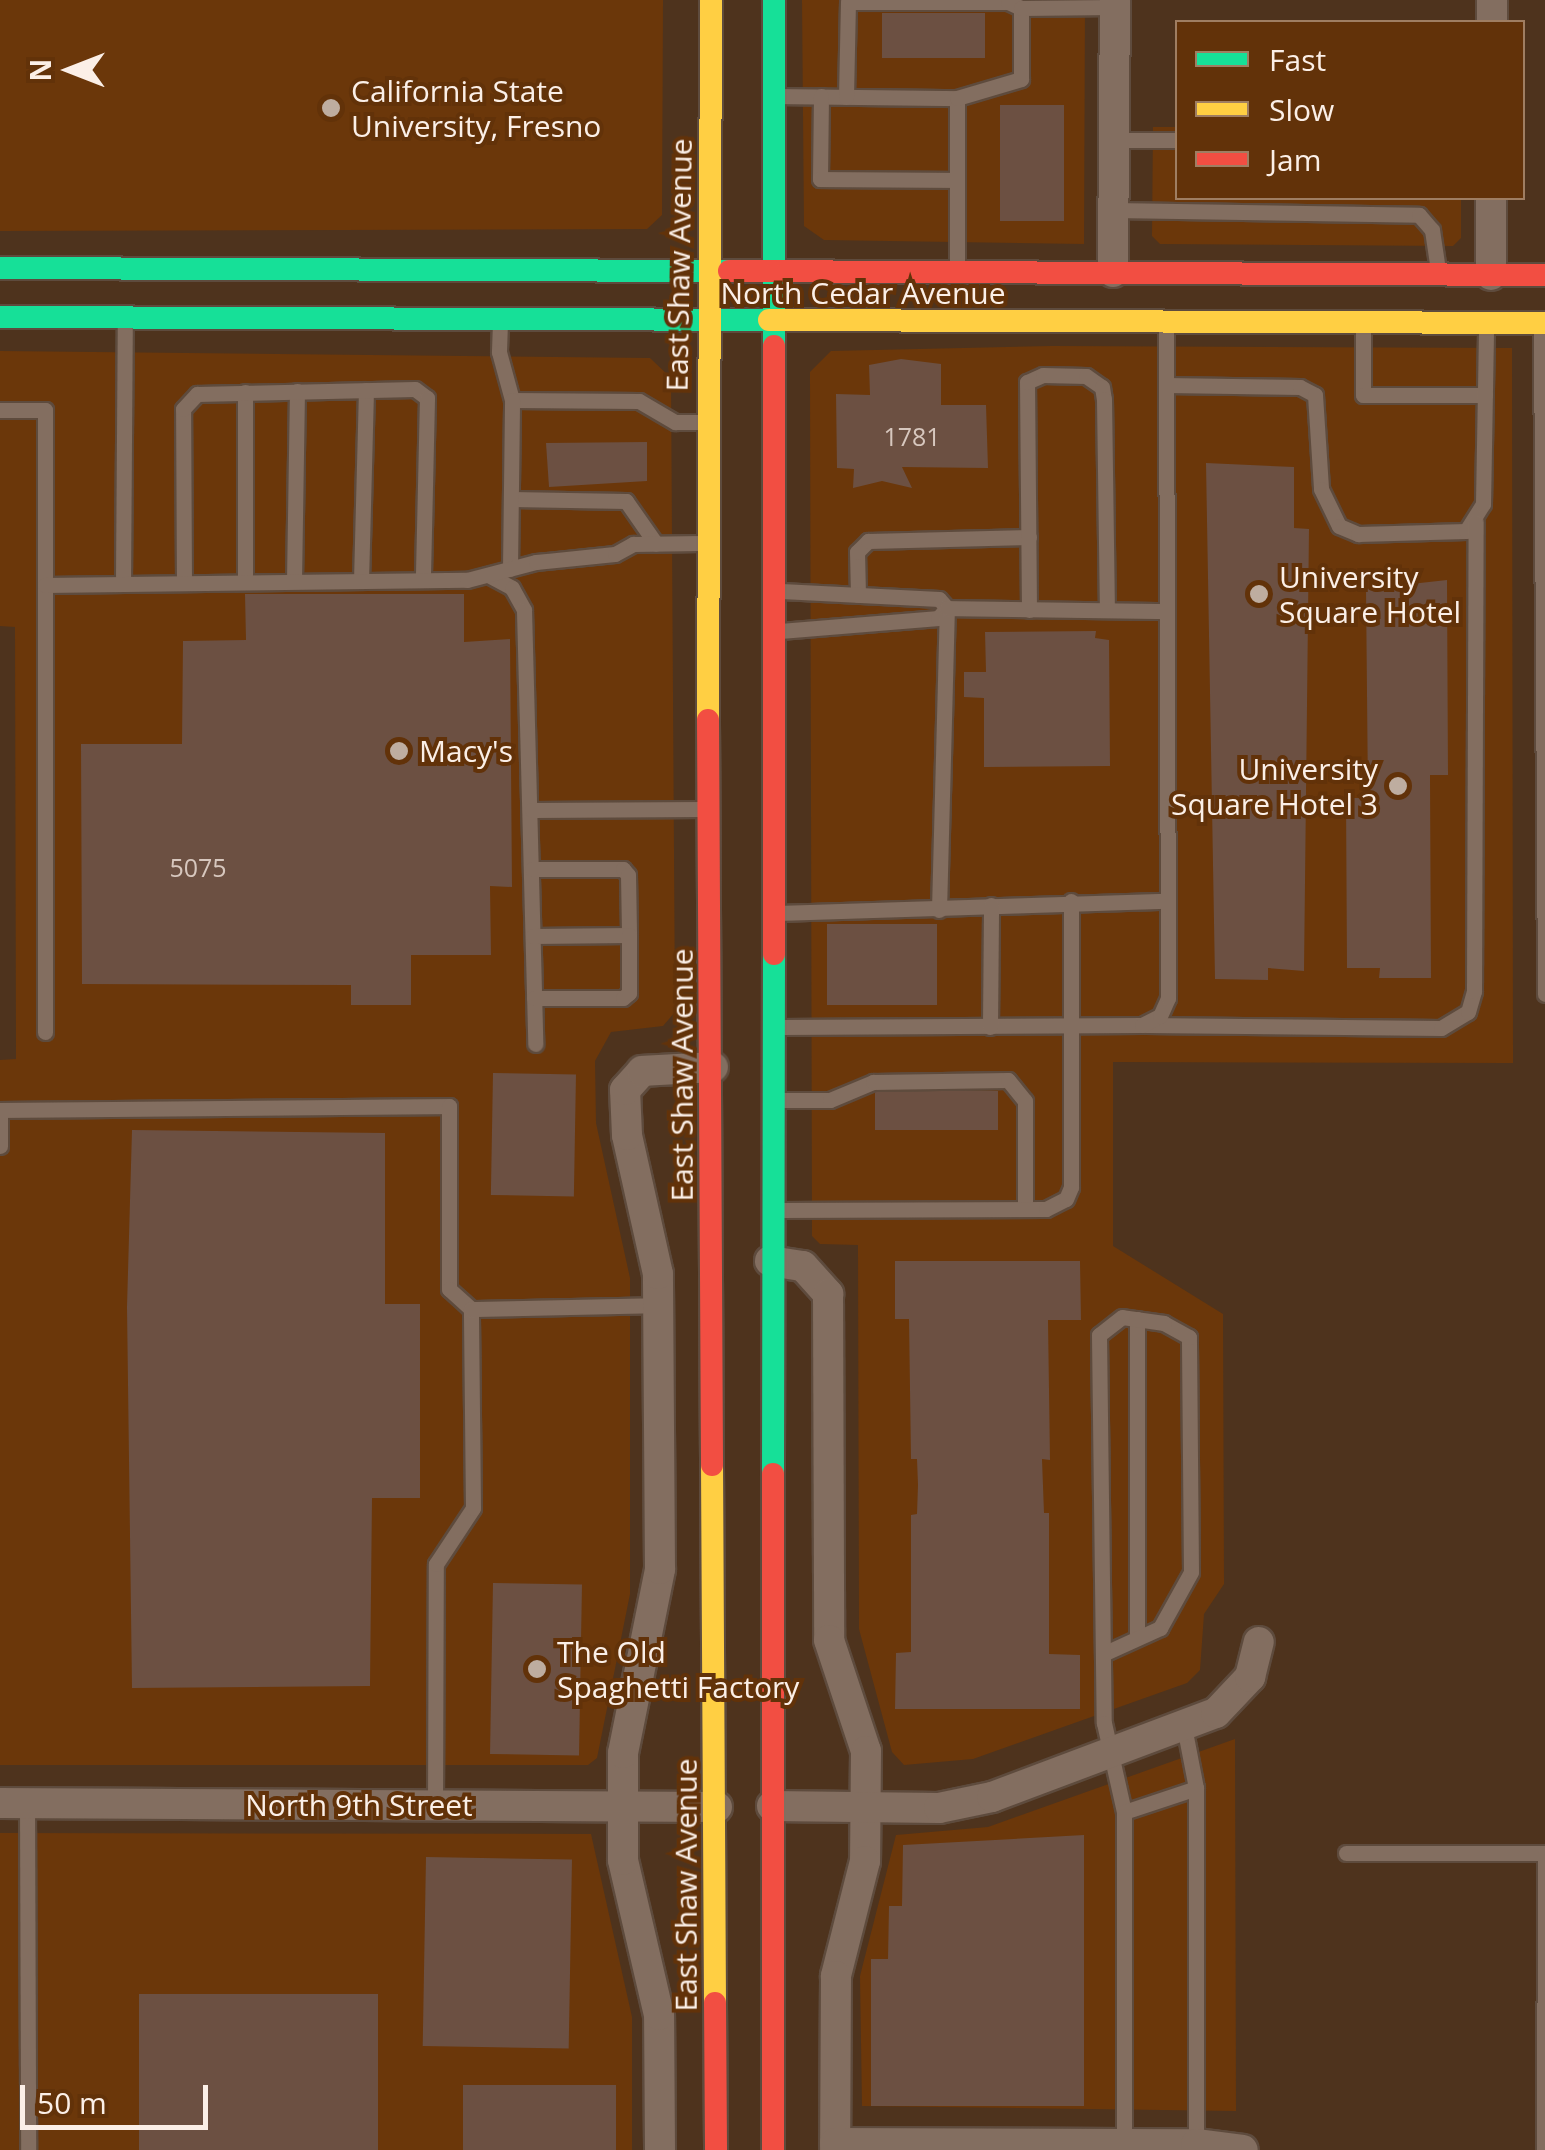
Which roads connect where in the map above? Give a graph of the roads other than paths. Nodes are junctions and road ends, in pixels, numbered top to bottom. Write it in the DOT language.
graph roads {
  1 [pos="712,0"];
  2 [pos="774,0"];
  3 [pos="1115,4"];
  4 [pos="1021,8"];
  5 [pos="774,96"];
  6 [pos="822,96"];
  7 [pos="846,97"];
  8 [pos="957,98"];
  9 [pos="1114,140"];
  10 [pos="1175,140"];
  11 [pos="957,180"];
  12 [pos="1491,200"];
  13 [pos="1315,205"];
  14 [pos="1114,210"];
  15 [pos="378,265"];
  16 [pos="0,268"];
  17 [pos="98,268"];
  18 [pos="708,268"];
  19 [pos="771,270"];
  20 [pos="957,270"];
  21 [pos="1114,272"];
  22 [pos="1403,274"];
  23 [pos="1438,274"];
  24 [pos="1491,274"];
  25 [pos="1545,275"];
  26 [pos="1545,294"];
  27 [pos="125,315"];
  28 [pos="0,316"];
  29 [pos="500,321"];
  30 [pos="1486,321"];
  31 [pos="708,323"];
  32 [pos="1543,323"];
  33 [pos="772,324"];
  34 [pos="1166,324"];
  35 [pos="1363,324"];
  36 [pos="1166,385"];
  37 [pos="366,390"];
  38 [pos="245,392"];
  39 [pos="297,392"];
  40 [pos="1485,395"];
  41 [pos="512,400"];
  42 [pos="0,410"];
  43 [pos="707,422"];
  44 [pos="511,499"];
  45 [pos="1476,522"];
  46 [pos="1029,537"];
  47 [pos="710,542"];
  48 [pos="656,544"];
  49 [pos="510,569"];
  50 [pos="488,575"];
  51 [pos="423,580"];
  52 [pos="362,581"];
  53 [pos="245,582"];
  54 [pos="294,582"];
  55 [pos="122,583"];
  56 [pos="184,583"];
  57 [pos="45,585"];
  58 [pos="772,590"];
  59 [pos="858,595"];
  60 [pos="947,608"];
  61 [pos="1029,610"];
  62 [pos="1107,610"];
  63 [pos="1166,611"];
  64 [pos="771,632"];
  65 [pos="712,808"];
  66 [pos="532,810"];
  67 [pos="532,869"];
  68 [pos="1071,901"];
  69 [pos="1168,901"];
  70 [pos="991,905"];
  71 [pos="940,910"];
  72 [pos="773,913"];
  73 [pos="629,935"];
  74 [pos="533,936"];
  75 [pos="1545,994"];
  76 [pos="534,998"];
  77 [pos="1142,1025"];
  78 [pos="1071,1026"];
  79 [pos="772,1027"];
  80 [pos="990,1027"];
  81 [pos="45,1032"];
  82 [pos="534,1044"];
  83 [pos="713,1067"];
  84 [pos="772,1100"];
  85 [pos="0,1146"];
  86 [pos="1025,1209"];
  87 [pos="770,1210"];
  88 [pos="770,1261"];
  89 [pos="658,1305"];
  90 [pos="712,1306"];
  91 [pos="471,1309"];
  92 [pos="1137,1320"];
  93 [pos="736,1402"];
  94 [pos="1138,1638"];
  95 [pos="1259,1642"];
  96 [pos="1103,1654"];
  97 [pos="1184,1726"];
  98 [pos="1111,1754"];
  99 [pos="748,1786"];
  100 [pos="1196,1788"];
  101 [pos="14,1802"];
  102 [pos="435,1805"];
  103 [pos="772,1806"];
  104 [pos="866,1806"];
  105 [pos="622,1807"];
  106 [pos="1124,1812"];
  107 [pos="728,1813"];
  108 [pos="1346,1853"];
  109 [pos="1545,1853"];
  110 [pos="1124,2144"];
  111 [pos="1196,2144"];
  112 [pos="835,2147"];
  113 [pos="1091,2147"];
  114 [pos="28,2150"];
  115 [pos="660,2150"];
  116 [pos="716,2150"];
  117 [pos="773,2150"];
  118 [pos="1243,2150"];
  119 [pos="1544,2150"];
  1 -- 18 [label="main road, East Shaw Avenue"];
  2 -- 5 [label="main road"];
  3 -- 4 [label="lane"];
  3 -- 9 [label="street"];
  4 -- 7 [label="lane"];
  4 -- 8 [label="lane"];
  5 -- 6 [label="lane"];
  5 -- 19 [label="main road"];
  6 -- 7 [label="lane"];
  6 -- 11 [label="lane"];
  7 -- 8 [label="lane"];
  8 -- 11 [label="lane"];
  9 -- 10 [label="lane"];
  9 -- 14 [label="street"];
  11 -- 20 [label="lane"];
  12 -- 24 [label="street"];
  13 -- 14 [label="lane"];
  13 -- 23 [label="lane"];
  14 -- 21 [label="street"];
  15 -- 17 [label="main road, North Cedar Avenue"];
  15 -- 18 [label="main road, North Cedar Avenue"];
  15 -- 27 [label="main road"];
  16 -- 17 [label="main road, North Cedar Avenue"];
  17 -- 28 [label="main road"];
  18 -- 19 [label="main road, North Cedar Avenue"];
  18 -- 31 [label="main road, East Shaw Avenue"];
  19 -- 20 [label="main road, North Cedar Avenue"];
  19 -- 33 [label="main road"];
  20 -- 21 [label="main road, North Cedar Avenue"];
  21 -- 22 [label="main road, North Cedar Avenue"];
  22 -- 23 [label="main road, North Cedar Avenue"];
  22 -- 34 [label="main road"];
  23 -- 24 [label="main road, North Cedar Avenue"];
  24 -- 25 [label="main road, North Cedar Avenue"];
  24 -- 35 [label="main road"];
  26 -- 30 [label="main road"];
  27 -- 28 [label="main road, North Cedar Avenue"];
  27 -- 29 [label="main road, North Cedar Avenue"];
  27 -- 55 [label="lane"];
  29 -- 31 [label="main road, North Cedar Avenue"];
  29 -- 41 [label="lane"];
  30 -- 32 [label="main road, North Cedar Avenue"];
  30 -- 35 [label="main road, North Cedar Avenue"];
  30 -- 40 [label="lane"];
  31 -- 33 [label="main road, North Cedar Avenue"];
  31 -- 43 [label="main road, East Shaw Avenue"];
  32 -- 75 [label="lane"];
  33 -- 34 [label="main road, North Cedar Avenue"];
  33 -- 58 [label="main road"];
  34 -- 35 [label="main road, North Cedar Avenue"];
  34 -- 36 [label="lane"];
  35 -- 40 [label="lane"];
  36 -- 45 [label="lane"];
  36 -- 63 [label="lane"];
  37 -- 39 [label="lane"];
  37 -- 51 [label="lane"];
  37 -- 52 [label="lane"];
  38 -- 39 [label="lane"];
  38 -- 53 [label="lane"];
  38 -- 56 [label="lane"];
  39 -- 54 [label="lane"];
  40 -- 45 [label="lane"];
  41 -- 43 [label="lane"];
  41 -- 44 [label="lane"];
  42 -- 57 [label="lane"];
  43 -- 47 [label="main road, East Shaw Avenue"];
  44 -- 48 [label="lane"];
  44 -- 49 [label="lane"];
  45 -- 77 [label="lane"];
  46 -- 59 [label="lane"];
  46 -- 61 [label="lane"];
  46 -- 62 [label="lane"];
  47 -- 48 [label="lane"];
  47 -- 65 [label="main road, East Shaw Avenue"];
  48 -- 49 [label="lane"];
  49 -- 50 [label="lane"];
  50 -- 51 [label="lane"];
  50 -- 66 [label="lane"];
  51 -- 52 [label="lane"];
  52 -- 54 [label="lane"];
  53 -- 54 [label="lane"];
  53 -- 56 [label="lane"];
  55 -- 56 [label="lane"];
  55 -- 57 [label="lane"];
  57 -- 81 [label="lane"];
  58 -- 59 [label="lane"];
  58 -- 64 [label="main road"];
  59 -- 60 [label="lane"];
  60 -- 61 [label="lane"];
  60 -- 64 [label="lane"];
  60 -- 71 [label="lane"];
  61 -- 62 [label="lane"];
  62 -- 63 [label="lane"];
  63 -- 69 [label="lane"];
  64 -- 72 [label="main road"];
  65 -- 66 [label="lane"];
  65 -- 83 [label="main road, East Shaw Avenue"];
  66 -- 67 [label="lane"];
  67 -- 73 [label="lane"];
  67 -- 74 [label="lane"];
  68 -- 69 [label="lane"];
  68 -- 70 [label="lane"];
  68 -- 78 [label="lane"];
  69 -- 77 [label="lane"];
  70 -- 71 [label="lane"];
  70 -- 80 [label="lane"];
  71 -- 72 [label="lane"];
  72 -- 79 [label="main road"];
  73 -- 74 [label="lane"];
  73 -- 76 [label="lane"];
  74 -- 76 [label="lane"];
  76 -- 82 [label="lane"];
  77 -- 78 [label="lane"];
  78 -- 80 [label="lane"];
  78 -- 86 [label="lane"];
  79 -- 80 [label="lane"];
  79 -- 84 [label="main road"];
  83 -- 89 [label="street"];
  83 -- 90 [label="main road, East Shaw Avenue"];
  84 -- 86 [label="lane"];
  84 -- 87 [label="main road"];
  85 -- 91 [label="lane"];
  86 -- 87 [label="lane"];
  87 -- 88 [label="main road"];
  88 -- 103 [label="main road"];
  88 -- 104 [label="street"];
  89 -- 91 [label="lane"];
  89 -- 105 [label="street"];
  90 -- 93 [label="main road"];
  90 -- 107 [label="main road, East Shaw Avenue"];
  91 -- 102 [label="lane"];
  92 -- 94 [label="lane"];
  92 -- 94 [label="lane"];
  92 -- 96 [label="lane"];
  94 -- 96 [label="lane"];
  95 -- 97 [label="street"];
  96 -- 98 [label="lane"];
  97 -- 98 [label="street"];
  97 -- 100 [label="lane"];
  98 -- 104 [label="street"];
  98 -- 106 [label="lane"];
  99 -- 103 [label="main road"];
  100 -- 106 [label="lane"];
  100 -- 111 [label="lane"];
  101 -- 102 [label="street, North 9th Street"];
  101 -- 114 [label="lane"];
  102 -- 105 [label="street, North 9th Street"];
  103 -- 104 [label="street"];
  103 -- 117 [label="main road"];
  104 -- 112 [label="street"];
  105 -- 107 [label="street, North 9th Street"];
  105 -- 115 [label="street"];
  106 -- 110 [label="lane"];
  107 -- 116 [label="main road, East Shaw Avenue"];
  108 -- 109 [label="lane"];
  109 -- 119 [label="lane"];
  110 -- 111 [label="street"];
  110 -- 113 [label="street"];
  111 -- 118 [label="street"];
  112 -- 113 [label="street"];
}
